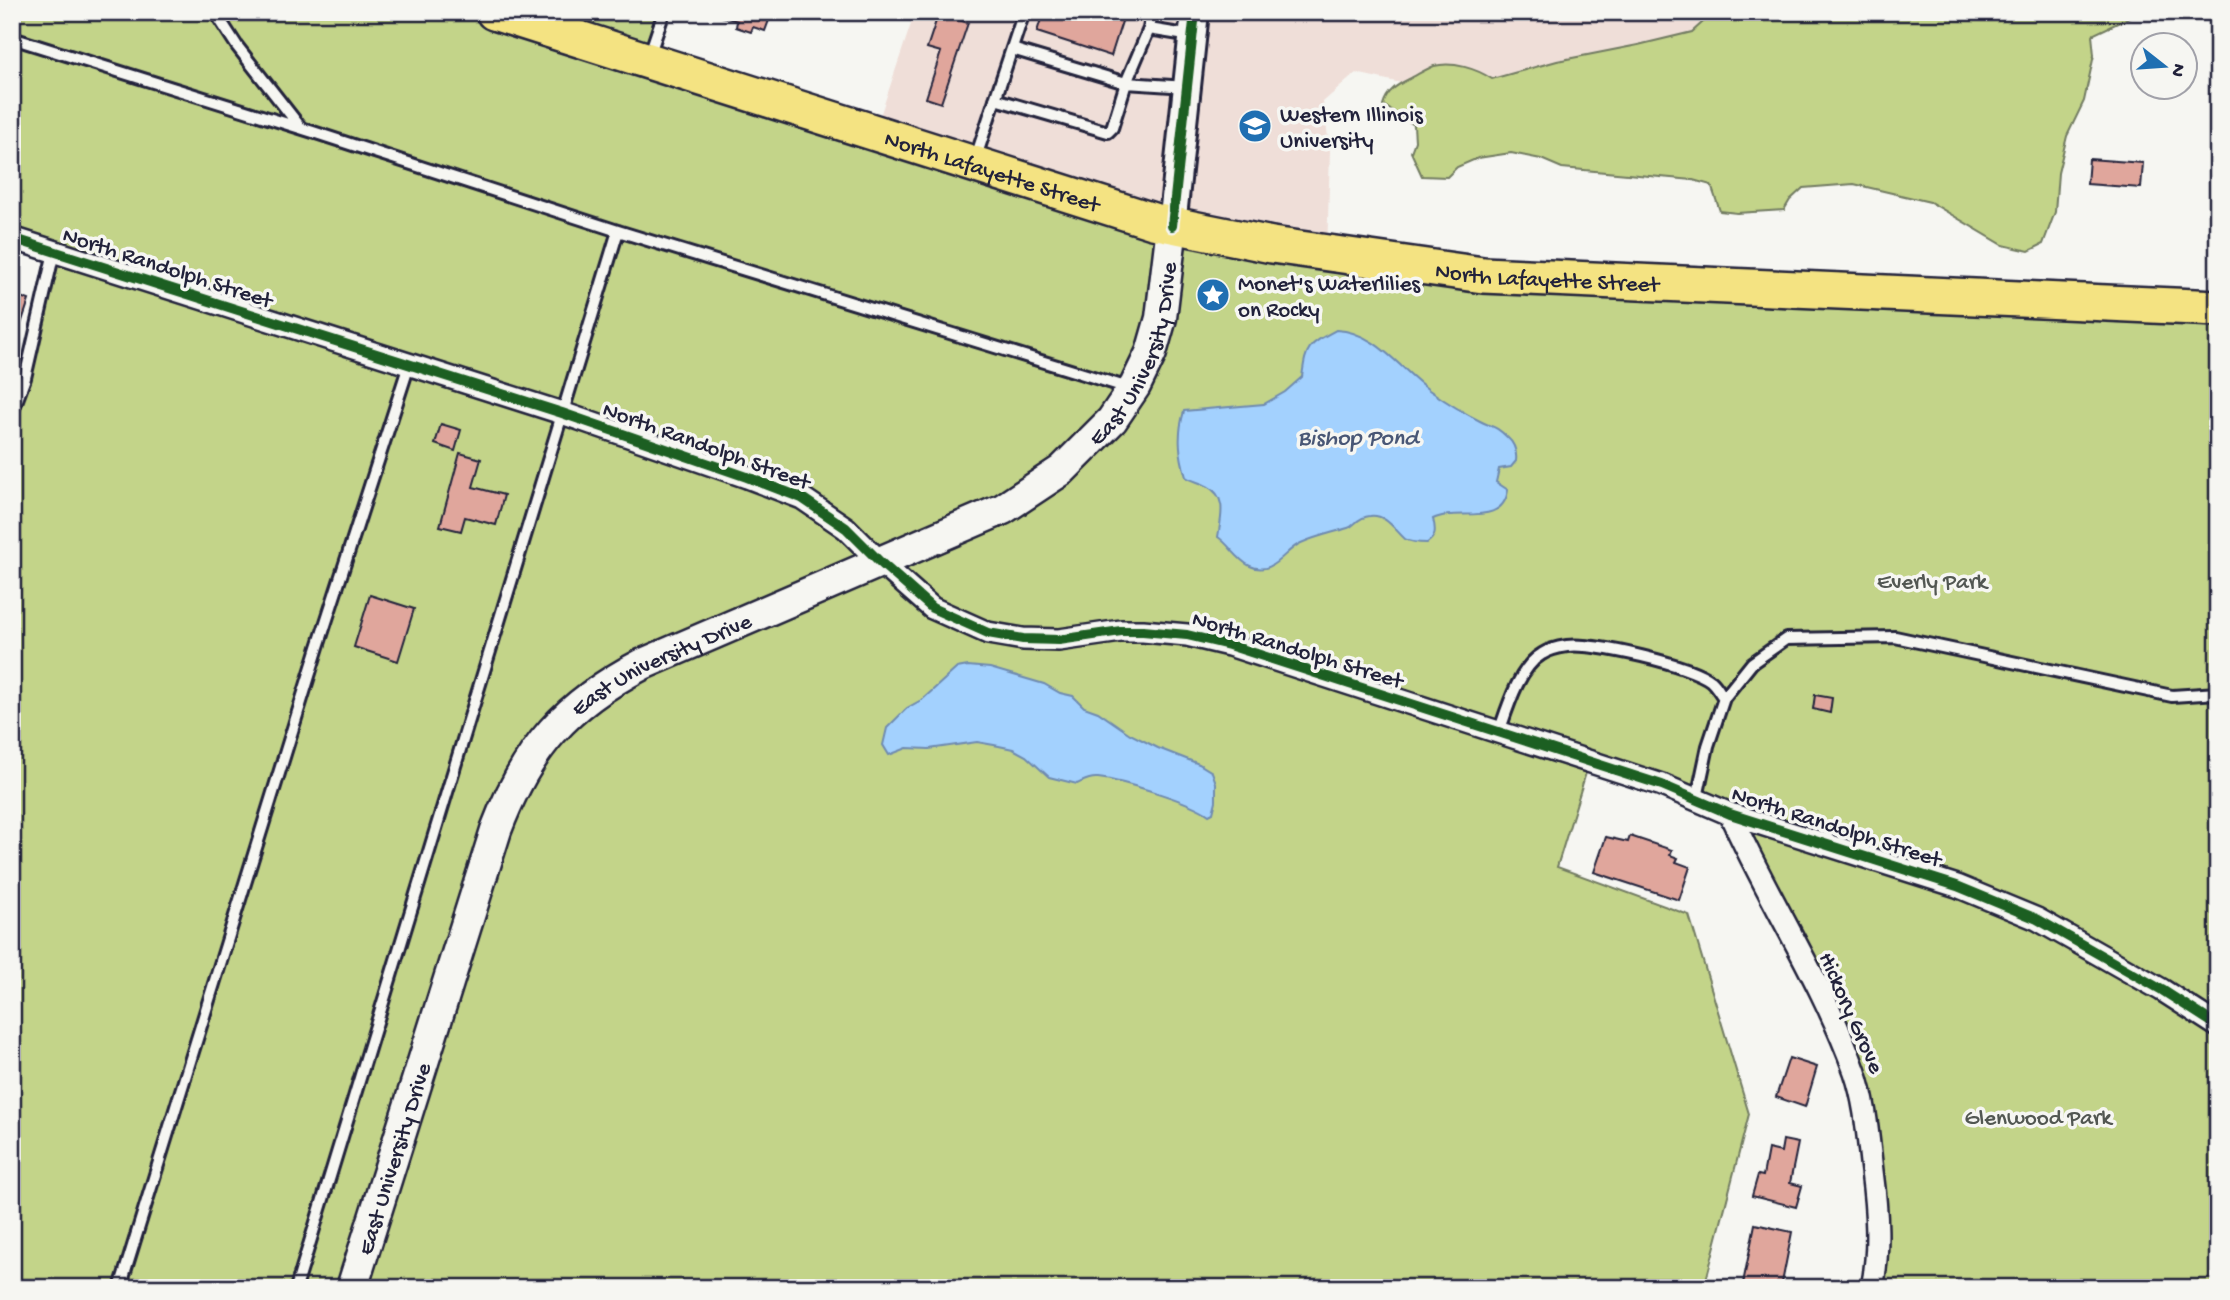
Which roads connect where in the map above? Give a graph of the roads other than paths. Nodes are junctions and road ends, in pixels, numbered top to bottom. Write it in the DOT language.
graph roads {
  1 [pos="215,12"];
  2 [pos="494,12"];
  3 [pos="664,12"];
  4 [pos="1024,12"];
  5 [pos="1152,12"];
  6 [pos="1193,24"];
  7 [pos="1149,29"];
  8 [pos="12,38"];
  9 [pos="1012,49"];
  10 [pos="647,62"];
  11 [pos="1126,83"];
  12 [pos="1187,87"];
  13 [pos="995,99"];
  14 [pos="302,128"];
  15 [pos="973,166"];
  16 [pos="1172,226"];
  17 [pos="618,231"];
  18 [pos="12,239"];
  19 [pos="54,251"];
  20 [pos="2218,308"];
  21 [pos="409,365"];
  22 [pos="1133,389"];
  23 [pos="12,412"];
  24 [pos="562,413"];
  25 [pos="880,562"];
  26 [pos="2218,693"];
  27 [pos="1724,698"];
  28 [pos="1499,732"];
  29 [pos="1697,798"];
  30 [pos="1730,814"];
  31 [pos="2218,1026"];
  32 [pos="120,1288"];
  33 [pos="296,1288"];
  34 [pos="352,1288"];
  35 [pos="1872,1288"];
  1 -- 14 [label="lane"];
  2 -- 10 [label="highway, North Lafayette Street"];
  3 -- 10 [label="lane"];
  4 -- 9 [label="lane"];
  5 -- 7 [label="lane"];
  6 -- 7 [label="lane"];
  6 -- 12 [label="street"];
  7 -- 11 [label="lane"];
  8 -- 14 [label="lane"];
  9 -- 11 [label="lane"];
  9 -- 13 [label="lane"];
  10 -- 15 [label="highway, North Lafayette Street"];
  11 -- 12 [label="lane"];
  11 -- 13 [label="lane"];
  12 -- 16 [label="street"];
  13 -- 15 [label="lane"];
  14 -- 17 [label="lane"];
  15 -- 16 [label="highway, North Lafayette Street"];
  16 -- 20 [label="highway, North Lafayette Street"];
  16 -- 22 [label="main road, East University Drive"];
  17 -- 22 [label="lane"];
  17 -- 24 [label="lane"];
  18 -- 19 [label="street, North Randolph Street"];
  19 -- 21 [label="street, North Randolph Street"];
  19 -- 23 [label="lane"];
  21 -- 24 [label="street, North Randolph Street"];
  21 -- 32 [label="lane"];
  22 -- 25 [label="main road, East University Drive"];
  24 -- 25 [label="street, North Randolph Street"];
  24 -- 33 [label="lane"];
  25 -- 28 [label="street, North Randolph Street"];
  25 -- 34 [label="main road, East University Drive"];
  26 -- 27 [label="lane"];
  27 -- 28 [label="lane"];
  27 -- 29 [label="lane"];
  28 -- 29 [label="street, North Randolph Street"];
  29 -- 30 [label="street, North Randolph Street"];
  30 -- 31 [label="street, North Randolph Street"];
  30 -- 35 [label="street, Hickory Grove"];
}
